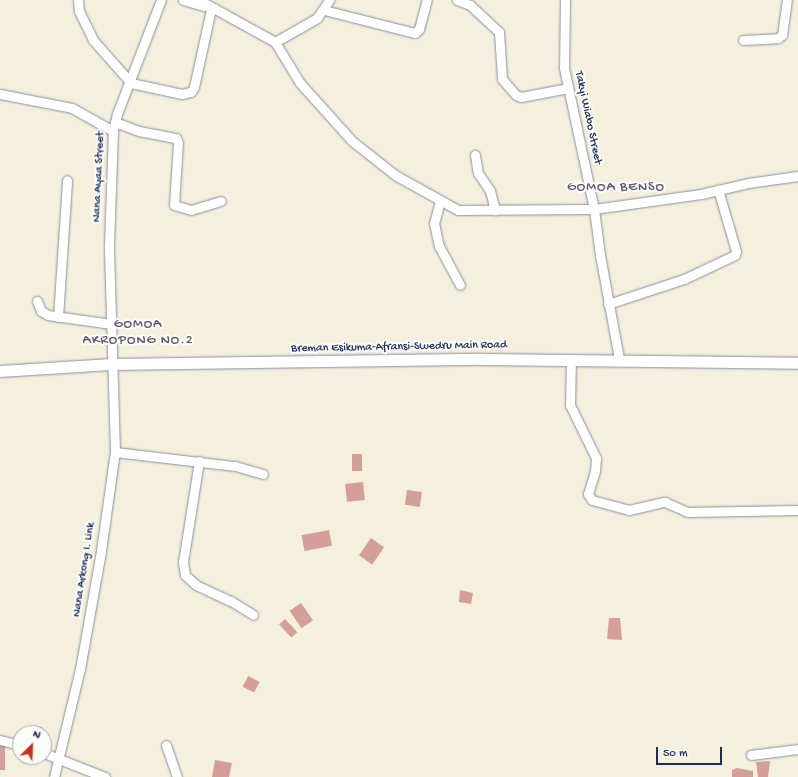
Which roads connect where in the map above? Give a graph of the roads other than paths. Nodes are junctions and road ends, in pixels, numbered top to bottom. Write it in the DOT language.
graph roads {
  1 [pos="78,0"];
  2 [pos="161,0"];
  3 [pos="183,0"];
  4 [pos="199,0"];
  5 [pos="330,0"];
  6 [pos="427,0"];
  7 [pos="457,0"];
  8 [pos="565,0"];
  9 [pos="787,0"];
  10 [pos="211,9"];
  11 [pos="324,10"];
  12 [pos="743,40"];
  13 [pos="275,42"];
  14 [pos="131,83"];
  15 [pos="568,88"];
  16 [pos="0,94"];
  17 [pos="114,127"];
  18 [pos="475,155"];
  19 [pos="798,176"];
  20 [pos="68,180"];
  21 [pos="718,190"];
  22 [pos="221,201"];
  23 [pos="440,201"];
  24 [pos="594,209"];
  25 [pos="495,210"];
  26 [pos="460,285"];
  27 [pos="37,301"];
  28 [pos="608,304"];
  29 [pos="58,317"];
  30 [pos="111,324"];
  31 [pos="571,359"];
  32 [pos="619,359"];
  33 [pos="798,363"];
  34 [pos="111,364"];
  35 [pos="0,371"];
  36 [pos="115,452"];
  37 [pos="199,461"];
  38 [pos="263,474"];
  39 [pos="798,510"];
  40 [pos="253,615"];
  41 [pos="0,740"];
  42 [pos="12,743"];
  43 [pos="166,745"];
  44 [pos="798,749"];
  45 [pos="751,755"];
  46 [pos="52,756"];
  47 [pos="58,758"];
  48 [pos="54,777"];
  49 [pos="104,777"];
  50 [pos="177,777"];
  1 -- 14 [label="street"];
  2 -- 14 [label="street, Nana Ayaa Street"];
  3 -- 10 [label="street"];
  4 -- 10 [label="street"];
  5 -- 11 [label="street"];
  6 -- 11 [label="street"];
  7 -- 15 [label="street"];
  8 -- 15 [label="street, Takyi Wiabo Street"];
  9 -- 12 [label="street"];
  10 -- 13 [label="street"];
  10 -- 14 [label="street"];
  11 -- 13 [label="street"];
  13 -- 23 [label="street"];
  14 -- 17 [label="street, Nana Ayaa Street"];
  15 -- 24 [label="street, Takyi Wiabo Street"];
  16 -- 17 [label="street"];
  17 -- 22 [label="street"];
  17 -- 30 [label="street, Nana Ayaa Street"];
  18 -- 25 [label="street"];
  19 -- 21 [label="street"];
  20 -- 29 [label="street"];
  21 -- 24 [label="street"];
  21 -- 28 [label="street"];
  23 -- 25 [label="street"];
  23 -- 26 [label="street"];
  24 -- 25 [label="street"];
  24 -- 28 [label="street, Takyi Wiabo Street"];
  27 -- 29 [label="street"];
  28 -- 32 [label="street, Takyi Wiabo Street"];
  29 -- 30 [label="street"];
  30 -- 34 [label="street, Nana Ayaa Street"];
  31 -- 32 [label="main road, Breman Esikuma-Afransi-Swedru Main Road"];
  31 -- 34 [label="main road, Breman Esikuma-Afransi-Swedru Main Road"];
  31 -- 39 [label="street"];
  32 -- 33 [label="main road, Breman Esikuma-Afransi-Swedru Main Road"];
  34 -- 35 [label="main road, Breman Esikuma-Afransi-Swedru Main Road"];
  34 -- 36 [label="street, Nana Arkong I. Link"];
  36 -- 37 [label="street"];
  36 -- 47 [label="street, Nana Arkong I. Link"];
  37 -- 38 [label="street"];
  37 -- 40 [label="street"];
  41 -- 42 [label="street"];
  43 -- 50 [label="street"];
  44 -- 45 [label="street"];
  46 -- 47 [label="street"];
  47 -- 48 [label="street, Nana Arkong I. Link"];
  47 -- 49 [label="street"];
}
